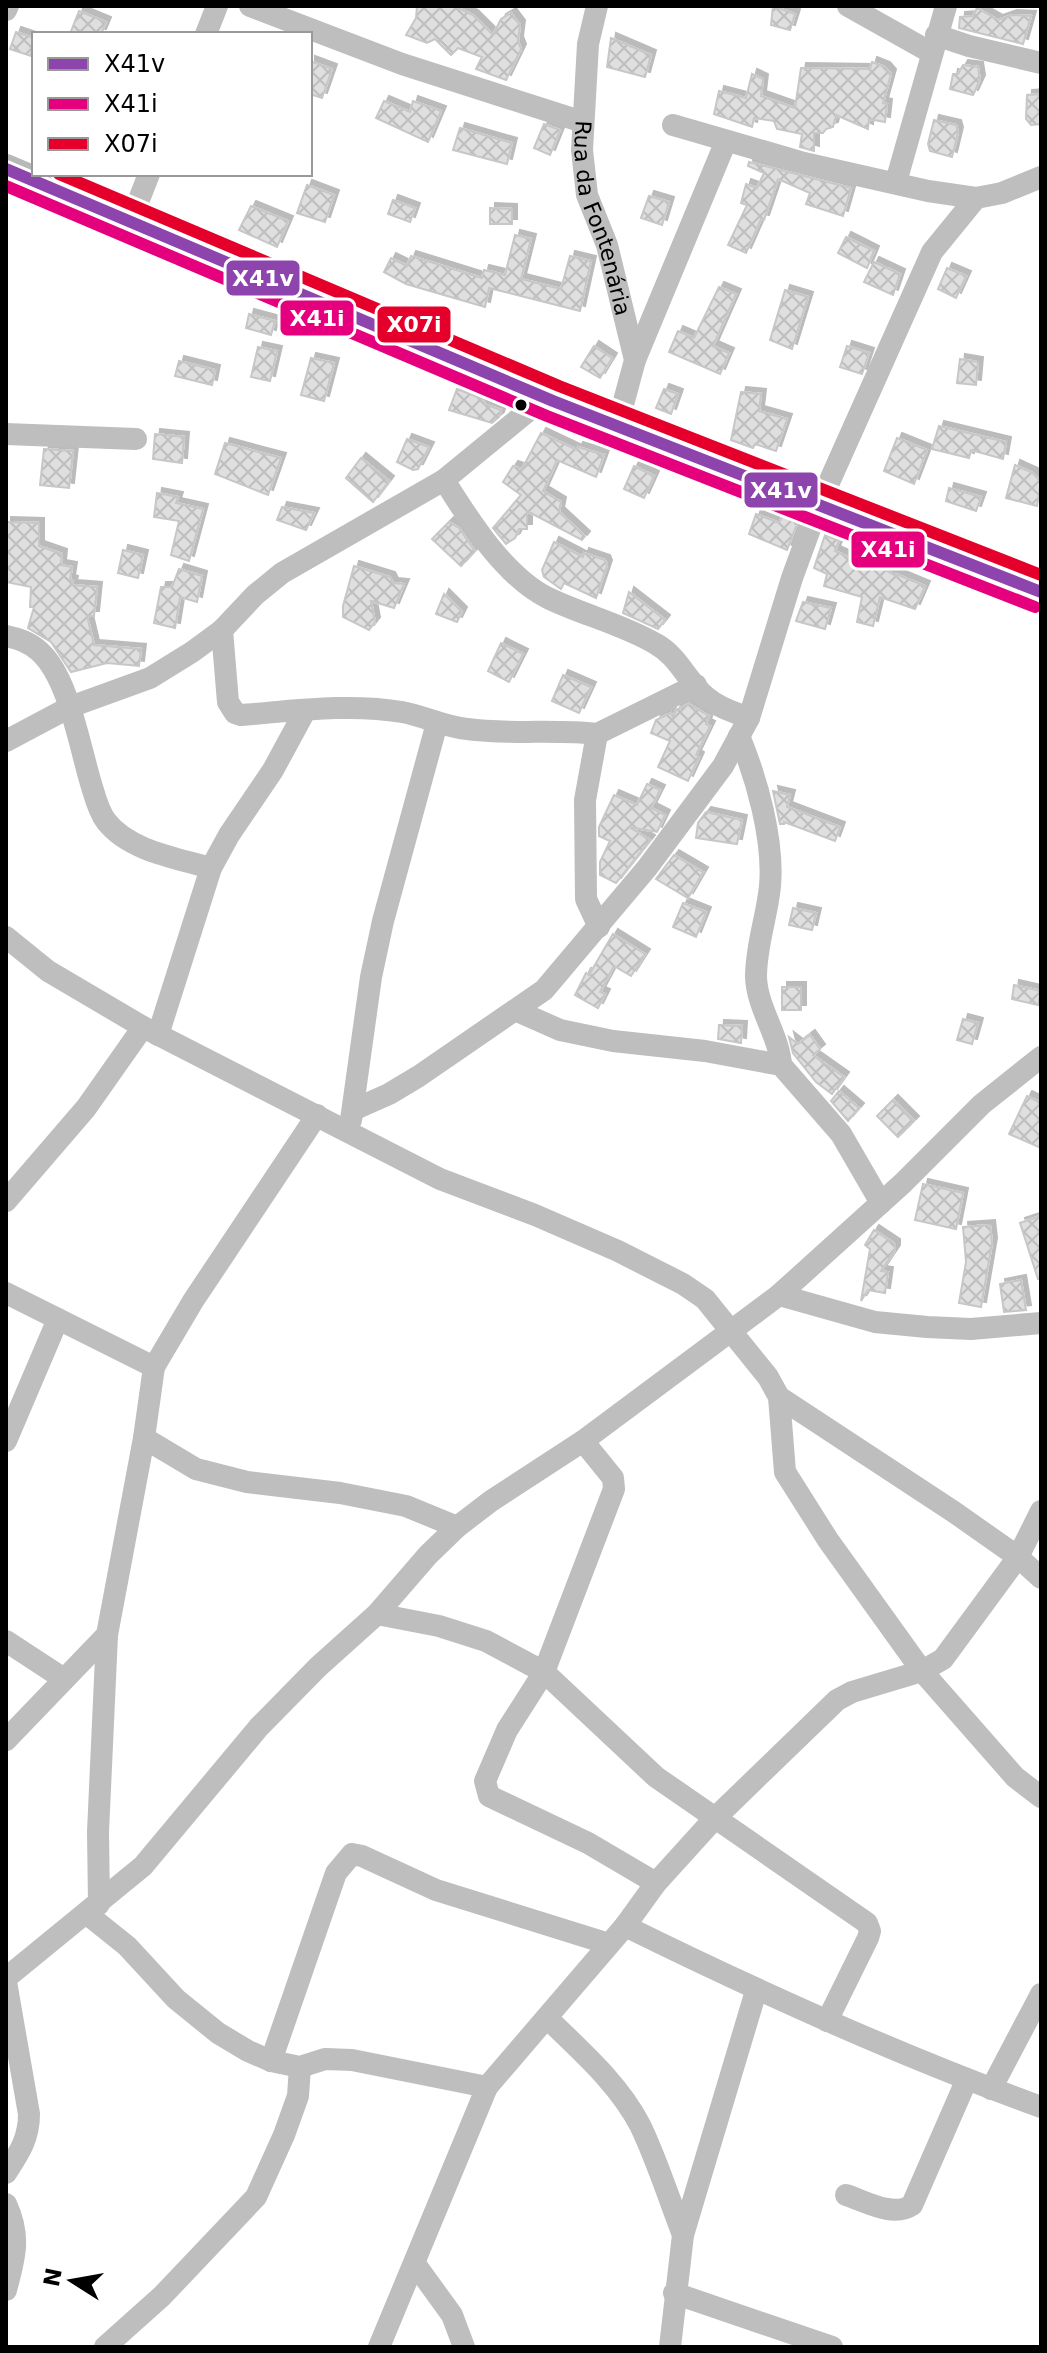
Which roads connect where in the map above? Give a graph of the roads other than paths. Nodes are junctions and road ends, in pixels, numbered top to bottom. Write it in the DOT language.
graph roads {
  1 [pos="217,6"];
  2 [pos="250,6"];
  3 [pos="597,6"];
  4 [pos="848,6"];
  5 [pos="946,6"];
  6 [pos="207,32"];
  7 [pos="933,43"];
  8 [pos="1041,63"];
  9 [pos="583,122"];
  10 [pos="673,125"];
  11 [pos="726,141"];
  12 [pos="6,171"];
  13 [pos="148,176"];
  14 [pos="1041,177"];
  15 [pos="896,182"];
  16 [pos="976,198"];
  17 [pos="131,220"];
  18 [pos="635,360"];
  19 [pos="544,398"];
  20 [pos="617,427"];
  21 [pos="6,434"];
  22 [pos="136,439"];
  23 [pos="444,480"];
  24 [pos="818,507"];
  25 [pos="1041,592"];
  26 [pos="222,630"];
  27 [pos="6,636"];
  28 [pos="696,685"];
  29 [pos="70,707"];
  30 [pos="305,711"];
  31 [pos="437,723"];
  32 [pos="744,727"];
  33 [pos="597,734"];
  34 [pos="6,741"];
  35 [pos="211,868"];
  36 [pos="599,927"];
  37 [pos="6,937"];
  38 [pos="517,1011"];
  39 [pos="150,1031"];
  40 [pos="1041,1057"];
  41 [pos="781,1065"];
  42 [pos="317,1115"];
  43 [pos="350,1121"];
  44 [pos="6,1201"];
  45 [pos="881,1203"];
  46 [pos="6,1293"];
  47 [pos="779,1295"];
  48 [pos="58,1319"];
  49 [pos="1041,1323"];
  50 [pos="732,1329"];
  51 [pos="154,1367"];
  52 [pos="779,1397"];
  53 [pos="144,1438"];
  54 [pos="6,1441"];
  55 [pos="583,1441"];
  56 [pos="1041,1511"];
  57 [pos="457,1527"];
  58 [pos="1018,1557"];
  59 [pos="1041,1578"];
  60 [pos="377,1614"];
  61 [pos="107,1635"];
  62 [pos="6,1641"];
  63 [pos="922,1671"];
  64 [pos="544,1672"];
  65 [pos="64,1679"];
  66 [pos="6,1740"];
  67 [pos="1041,1797"];
  68 [pos="714,1819"];
  69 [pos="656,1883"];
  70 [pos="93,1909"];
  71 [pos="625,1926"];
  72 [pos="609,1944"];
  73 [pos="6,1980"];
  74 [pos="756,1991"];
  75 [pos="1041,1994"];
  76 [pos="547,2018"];
  77 [pos="827,2021"];
  78 [pos="271,2061"];
  79 [pos="300,2067"];
  80 [pos="967,2079"];
  81 [pos="487,2087"];
  82 [pos="991,2089"];
  83 [pos="1041,2107"];
  84 [pos="6,2173"];
  85 [pos="846,2195"];
  86 [pos="6,2204"];
  87 [pos="683,2235"];
  88 [pos="415,2264"];
  89 [pos="6,2290"];
  90 [pos="674,2293"];
  91 [pos="105,2347"];
  92 [pos="379,2347"];
  93 [pos="464,2347"];
  94 [pos="670,2347"];
  95 [pos="832,2347"];
  1 -- 6 [label="street"];
  2 -- 9 [label="street"];
  3 -- 9 [label="street, Rua da Fontenária"];
  4 -- 7 [label="street"];
  5 -- 7 [label="street"];
  7 -- 8 [label="street"];
  7 -- 15 [label="street"];
  9 -- 18 [label="street, Rua da Fontenária"];
  10 -- 11 [label="street"];
  11 -- 15 [label="street"];
  11 -- 18 [label="street"];
  12 -- 17 [label="street"];
  13 -- 17 [label="street"];
  14 -- 16 [label="street"];
  15 -- 16 [label="street"];
  16 -- 24 [label="street"];
  17 -- 19 [label="street"];
  18 -- 20 [label="street, Rua da Fontenária"];
  19 -- 20 [label="street"];
  19 -- 23 [label="street"];
  20 -- 24 [label="street"];
  21 -- 22 [label="street"];
  23 -- 26 [label="street"];
  23 -- 28 [label="street"];
  24 -- 25 [label="street"];
  24 -- 32 [label="street"];
  26 -- 29 [label="street"];
  26 -- 30 [label="street"];
  27 -- 29 [label="street"];
  28 -- 32 [label="street"];
  28 -- 33 [label="street"];
  29 -- 34 [label="street"];
  29 -- 35 [label="street"];
  30 -- 31 [label="street"];
  30 -- 35 [label="street"];
  31 -- 33 [label="street"];
  31 -- 43 [label="street"];
  32 -- 36 [label="street"];
  32 -- 41 [label="street"];
  33 -- 36 [label="street"];
  35 -- 39 [label="street"];
  36 -- 38 [label="street"];
  37 -- 39 [label="street"];
  38 -- 41 [label="street"];
  38 -- 43 [label="street"];
  39 -- 42 [label="street"];
  39 -- 44 [label="street"];
  40 -- 45 [label="street"];
  41 -- 45 [label="street"];
  42 -- 43 [label="street"];
  42 -- 51 [label="street"];
  43 -- 50 [label="street"];
  45 -- 47 [label="street"];
  46 -- 48 [label="street"];
  47 -- 49 [label="street"];
  47 -- 50 [label="street"];
  48 -- 51 [label="street"];
  48 -- 54 [label="street"];
  50 -- 52 [label="street"];
  50 -- 55 [label="street"];
  51 -- 53 [label="street"];
  52 -- 58 [label="street"];
  52 -- 63 [label="street"];
  53 -- 57 [label="street"];
  53 -- 61 [label="street"];
  55 -- 57 [label="street"];
  55 -- 64 [label="street"];
  56 -- 58 [label="street"];
  57 -- 60 [label="street"];
  58 -- 59 [label="street"];
  58 -- 63 [label="street"];
  60 -- 64 [label="street"];
  60 -- 70 [label="street"];
  61 -- 65 [label="street"];
  61 -- 70 [label="street"];
  62 -- 65 [label="street"];
  63 -- 67 [label="street"];
  63 -- 68 [label="street"];
  64 -- 68 [label="street"];
  64 -- 69 [label="street"];
  65 -- 66 [label="street"];
  68 -- 69 [label="street"];
  68 -- 77 [label="street"];
  69 -- 71 [label="street"];
  70 -- 73 [label="street"];
  70 -- 78 [label="street"];
  71 -- 72 [label="street"];
  71 -- 74 [label="street"];
  72 -- 76 [label="street"];
  72 -- 78 [label="street"];
  73 -- 84 [label="street"];
  74 -- 77 [label="street"];
  74 -- 87 [label="street"];
  75 -- 82 [label="street"];
  76 -- 81 [label="street"];
  76 -- 87 [label="street"];
  77 -- 80 [label="street"];
  78 -- 79 [label="street"];
  79 -- 81 [label="street"];
  79 -- 91 [label="street"];
  80 -- 82 [label="street"];
  80 -- 85 [label="street"];
  81 -- 88 [label="street"];
  82 -- 83 [label="street"];
  86 -- 89 [label="street"];
  87 -- 90 [label="street"];
  88 -- 92 [label="street"];
  88 -- 93 [label="street"];
  90 -- 94 [label="street"];
  90 -- 95 [label="street"];
}
